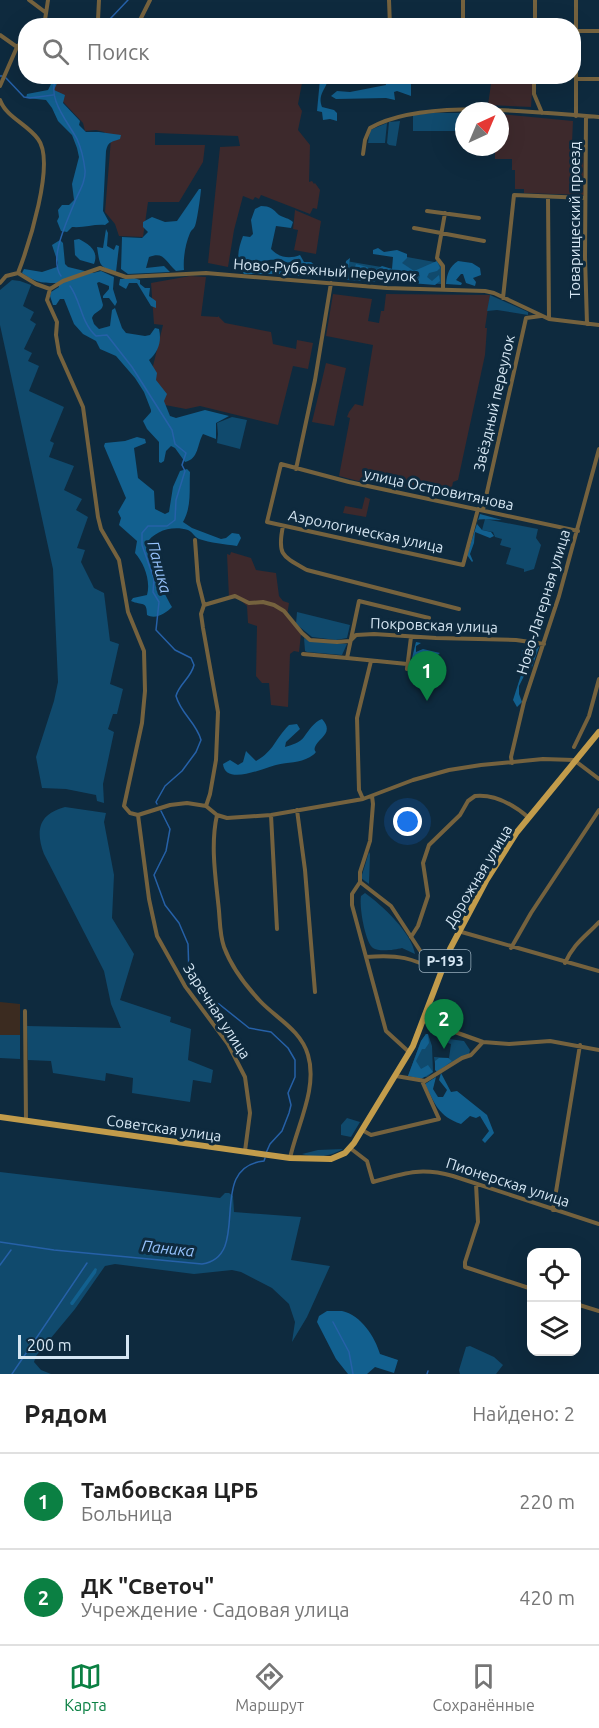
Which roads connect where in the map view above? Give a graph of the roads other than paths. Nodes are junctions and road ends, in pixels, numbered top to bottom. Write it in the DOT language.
graph roads {
  1 [pos="29,0"];
  2 [pos="48,0"];
  3 [pos="99,0"];
  4 [pos="150,0"];
  5 [pos="389,0"];
  6 [pos="463,0"];
  7 [pos="535,0"];
  8 [pos="576,0"];
  9 [pos="45,12"];
  10 [pos="45,18"];
  11 [pos="99,18"];
  12 [pos="141,18"];
  13 [pos="390,18"];
  14 [pos="463,18"];
  15 [pos="535,18"];
  16 [pos="576,18"];
  17 [pos="581,31"];
  18 [pos="599,31"];
  19 [pos="0,34"];
  20 [pos="16,47"];
  21 [pos="581,79"];
  22 [pos="599,79"];
  23 [pos="534,84"];
  24 [pos="576,84"];
  25 [pos="0,86"];
  26 [pos="0,100"];
  27 [pos="542,113"];
  28 [pos="576,116"];
  29 [pos="586,116"];
  30 [pos="599,117"];
  31 [pos="363,154"];
  32 [pos="548,197"];
  33 [pos="585,198"];
  34 [pos="427,211"];
  35 [pos="445,213"];
  36 [pos="479,218"];
  37 [pos="414,228"];
  38 [pos="441,232"];
  39 [pos="484,240"];
  40 [pos="18,273"];
  41 [pos="0,283"];
  42 [pos="331,283"];
  43 [pos="50,289"];
  44 [pos="443,290"];
  45 [pos="503,297"];
  46 [pos="542,316"];
  47 [pos="549,319"];
  48 [pos="587,324"];
  49 [pos="599,325"];
  50 [pos="599,449"];
  51 [pos="296,469"];
  52 [pos="480,510"];
  53 [pos="283,526"];
  54 [pos="578,531"];
  55 [pos="195,540"];
  56 [pos="204,604"];
  57 [pos="459,609"];
  58 [pos="429,618"];
  59 [pos="411,637"];
  60 [pos="350,641"];
  61 [pos="543,644"];
  62 [pos="303,654"];
  63 [pos="347,658"];
  64 [pos="371,661"];
  65 [pos="599,679"];
  66 [pos="599,732"];
  67 [pos="574,747"];
  68 [pos="574,760"];
  69 [pos="512,762"];
  70 [pos="599,778"];
  71 [pos="372,796"];
  72 [pos="363,799"];
  73 [pos="206,806"];
  74 [pos="297,810"];
  75 [pos="599,810"];
  76 [pos="138,815"];
  77 [pos="217,815"];
  78 [pos="271,815"];
  79 [pos="529,818"];
  80 [pos="360,882"];
  81 [pos="599,921"];
  82 [pos="277,929"];
  83 [pos="458,931"];
  84 [pos="411,937"];
  85 [pos="511,948"];
  86 [pos="366,957"];
  87 [pos="565,963"];
  88 [pos="427,966"];
  89 [pos="599,971"];
  90 [pos="441,972"];
  91 [pos="315,992"];
  92 [pos="25,1011"];
  93 [pos="424,1021"];
  94 [pos="483,1042"];
  95 [pos="580,1046"];
  96 [pos="599,1050"];
  97 [pos="409,1052"];
  98 [pos="396,1076"];
  99 [pos="422,1081"];
  100 [pos="0,1117"];
  101 [pos="26,1121"];
  102 [pos="363,1130"];
  103 [pos="350,1148"];
  104 [pos="245,1152"];
  105 [pos="290,1158"];
  106 [pos="324,1160"];
  107 [pos="477,1184"];
  108 [pos="553,1209"];
  109 [pos="599,1224"];
  110 [pos="527,1288"];
  111 [pos="581,1306"];
  112 [pos="599,1311"];
  1 -- 9 [label="street"];
  2 -- 9 [label="street"];
  3 -- 11 [label="street"];
  4 -- 12 [label="street"];
  5 -- 13 [label="street"];
  6 -- 14 [label="street"];
  7 -- 15 [label="street"];
  8 -- 16 [label="street"];
  9 -- 10 [label="street"];
  17 -- 18 [label="street"];
  19 -- 20 [label="street"];
  20 -- 25 [label="street"];
  21 -- 22 [label="street"];
  23 -- 27 [label="street"];
  24 -- 28 [label="street"];
  26 -- 40 [label="street"];
  27 -- 28 [label="street"];
  27 -- 31 [label="street"];
  28 -- 29 [label="street"];
  29 -- 30 [label="street"];
  29 -- 33 [label="street, Товарищеский проезд"];
  32 -- 33 [label="street"];
  32 -- 45 [label="street"];
  32 -- 47 [label="street"];
  33 -- 48 [label="street, Товарищеский проезд"];
  34 -- 35 [label="street"];
  35 -- 36 [label="street"];
  35 -- 38 [label="street"];
  37 -- 38 [label="street"];
  38 -- 39 [label="street"];
  38 -- 44 [label="street"];
  40 -- 41 [label="street"];
  40 -- 43 [label="street"];
  42 -- 43 [label="street, Ново-Рубежный переулок"];
  42 -- 44 [label="street, Ново-Рубежный переулок"];
  42 -- 51 [label="street"];
  43 -- 76 [label="street"];
  44 -- 45 [label="street, Ново-Рубежный переулок"];
  45 -- 46 [label="street, Ново-Рубежный переулок"];
  46 -- 47 [label="street, Ново-Рубежный переулок"];
  46 -- 52 [label="street, Звёздный переулок"];
  47 -- 48 [label="street, Ново-Рубежный переулок"];
  48 -- 49 [label="street, Ново-Рубежный переулок"];
  50 -- 54 [label="street, Ново-Лагерная улица"];
  51 -- 52 [label="street, улица Островитянова"];
  51 -- 53 [label="street, Аэрологическая улица"];
  52 -- 53 [label="street, Аэрологическая улица"];
  52 -- 54 [label="street, улица Островитянова"];
  53 -- 57 [label="street, Покровская улица"];
  54 -- 61 [label="street, Ново-Лагерная улица"];
  55 -- 56 [label="street"];
  56 -- 60 [label="street, Покровская улица"];
  56 -- 73 [label="street"];
  58 -- 60 [label="street"];
  59 -- 60 [label="street, Покровская улица"];
  59 -- 61 [label="street, Покровская улица"];
  59 -- 64 [label="street"];
  60 -- 63 [label="street"];
  61 -- 69 [label="street, Ново-Лагерная улица"];
  62 -- 63 [label="street"];
  63 -- 64 [label="street"];
  64 -- 72 [label="street"];
  65 -- 67 [label="street"];
  66 -- 68 [label="main road, Дорожная улица / Р-193"];
  68 -- 69 [label="street"];
  68 -- 70 [label="street"];
  68 -- 79 [label="main road, Дорожная улица / Р-193"];
  69 -- 71 [label="street"];
  71 -- 72 [label="street"];
  71 -- 80 [label="street"];
  72 -- 74 [label="street"];
  73 -- 76 [label="street"];
  73 -- 77 [label="street"];
  74 -- 78 [label="street"];
  74 -- 91 [label="street"];
  75 -- 85 [label="street"];
  76 -- 104 [label="street, Заречная улица"];
  77 -- 78 [label="street"];
  77 -- 105 [label="street"];
  78 -- 82 [label="street"];
  79 -- 83 [label="main road, Дорожная улица / Р-193"];
  79 -- 84 [label="street"];
  80 -- 84 [label="street"];
  80 -- 86 [label="street"];
  81 -- 87 [label="street"];
  83 -- 85 [label="street"];
  83 -- 90 [label="main road, Дорожная улица / Р-193"];
  84 -- 88 [label="street"];
  85 -- 87 [label="street"];
  86 -- 88 [label="street"];
  86 -- 97 [label="street"];
  87 -- 89 [label="street"];
  88 -- 90 [label="street"];
  90 -- 93 [label="main road, Дорожная улица / Р-193"];
  92 -- 101 [label="street"];
  93 -- 94 [label="street"];
  93 -- 97 [label="main road, Дорожная улица / Р-193"];
  94 -- 95 [label="street"];
  94 -- 99 [label="street"];
  95 -- 96 [label="street"];
  95 -- 108 [label="street"];
  97 -- 98 [label="main road, Дорожная улица / Р-193"];
  98 -- 99 [label="street"];
  98 -- 102 [label="main road, Дорожная улица / Р-193"];
  99 -- 102 [label="street"];
  100 -- 101 [label="main road, Советская улица / Р-193"];
  101 -- 104 [label="main road, Советская улица / Р-193"];
  102 -- 103 [label="main road, Дорожная улица / Р-193"];
  103 -- 106 [label="main road, Дорожная улица / Р-193"];
  103 -- 107 [label="street, Пионерская улица"];
  104 -- 105 [label="main road, Советская улица / Р-193"];
  105 -- 106 [label="main road, Советская улица / Р-193"];
  107 -- 108 [label="street, Пионерская улица"];
  107 -- 110 [label="street"];
  108 -- 109 [label="street, Пионерская улица"];
  111 -- 112 [label="street"];
}
